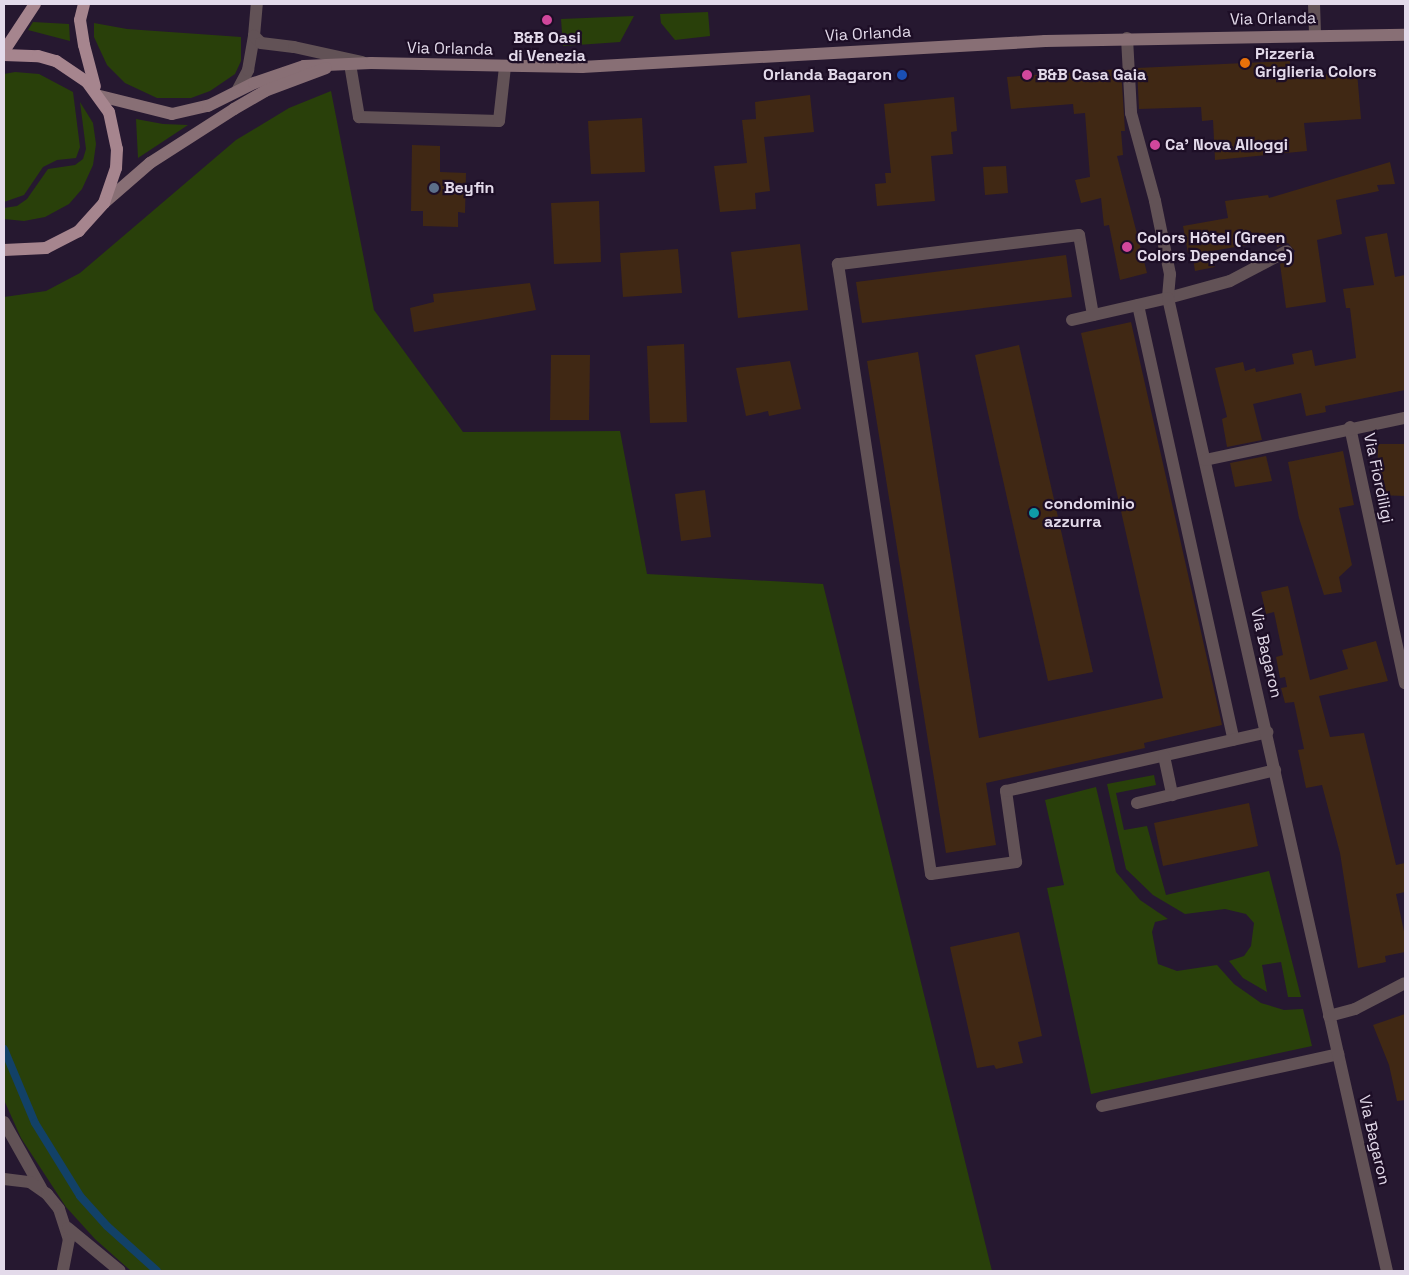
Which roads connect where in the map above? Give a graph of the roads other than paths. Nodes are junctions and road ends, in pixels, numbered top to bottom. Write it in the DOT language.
graph roads {
  1 [pos="35,4"];
  2 [pos="84,4"];
  3 [pos="257,4"];
  4 [pos="1314,4"];
  5 [pos="1315,35"];
  6 [pos="1405,35"];
  7 [pos="254,36"];
  8 [pos="1127,38"];
  9 [pos="4,51"];
  10 [pos="4,55"];
  11 [pos="350,64"];
  12 [pos="367,64"];
  13 [pos="333,65"];
  14 [pos="505,67"];
  15 [pos="236,91"];
  16 [pos="100,96"];
  17 [pos="104,203"];
  18 [pos="4,250"];
  19 [pos="1287,251"];
  20 [pos="1168,298"];
  21 [pos="1138,305"];
  22 [pos="1093,315"];
  23 [pos="1072,320"];
  24 [pos="1405,418"];
  25 [pos="1350,427"];
  26 [pos="1205,460"];
  27 [pos="1405,683"];
  28 [pos="1267,732"];
  29 [pos="1234,740"];
  30 [pos="1164,756"];
  31 [pos="1275,770"];
  32 [pos="1172,795"];
  33 [pos="1138,803"];
  34 [pos="1405,984"];
  35 [pos="1330,1016"];
  36 [pos="1338,1054"];
  37 [pos="1102,1106"];
  38 [pos="4,1122"];
  39 [pos="4,1179"];
  40 [pos="41,1188"];
  41 [pos="68,1228"];
  42 [pos="63,1271"];
  43 [pos="120,1271"];
  44 [pos="1387,1271"];
  1 -- 9 [label="main road"];
  2 -- 16 [label="main road"];
  3 -- 7 [label="street"];
  4 -- 5 [label="street"];
  5 -- 6 [label="main road, Via Orlanda"];
  5 -- 8 [label="main road, Via Orlanda"];
  7 -- 12 [label="street"];
  7 -- 15 [label="street"];
  8 -- 14 [label="main road, Via Orlanda"];
  8 -- 20 [label="street, Via Bagaron"];
  10 -- 16 [label="main road"];
  11 -- 12 [label="main road, Via Orlanda"];
  11 -- 13 [label="main road, Via Orlanda"];
  11 -- 14 [label="street"];
  12 -- 14 [label="main road, Via Orlanda"];
  13 -- 15 [label="main road, Via Orlanda"];
  13 -- 17 [label="main road, Via Orlanda"];
  15 -- 16 [label="main road, Via Orlanda"];
  16 -- 17 [label="main road"];
  17 -- 18 [label="main road"];
  19 -- 20 [label="street"];
  20 -- 21 [label="street"];
  20 -- 26 [label="street, Via Bagaron"];
  21 -- 22 [label="street"];
  21 -- 29 [label="street"];
  22 -- 23 [label="street"];
  22 -- 30 [label="street"];
  24 -- 25 [label="street, Via Fiordiligi"];
  25 -- 26 [label="street, Via Fiordiligi"];
  25 -- 27 [label="street, Via Fiordiligi"];
  26 -- 28 [label="street, Via Bagaron"];
  28 -- 29 [label="street"];
  28 -- 31 [label="street, Via Bagaron"];
  29 -- 30 [label="street"];
  30 -- 32 [label="street"];
  31 -- 32 [label="street"];
  31 -- 35 [label="street, Via Bagaron"];
  32 -- 33 [label="street"];
  34 -- 35 [label="street"];
  35 -- 36 [label="street, Via Bagaron"];
  36 -- 37 [label="street"];
  36 -- 44 [label="street, Via Bagaron"];
  38 -- 40 [label="street"];
  39 -- 40 [label="street"];
  40 -- 41 [label="street"];
  41 -- 42 [label="street"];
  41 -- 43 [label="street"];
}
